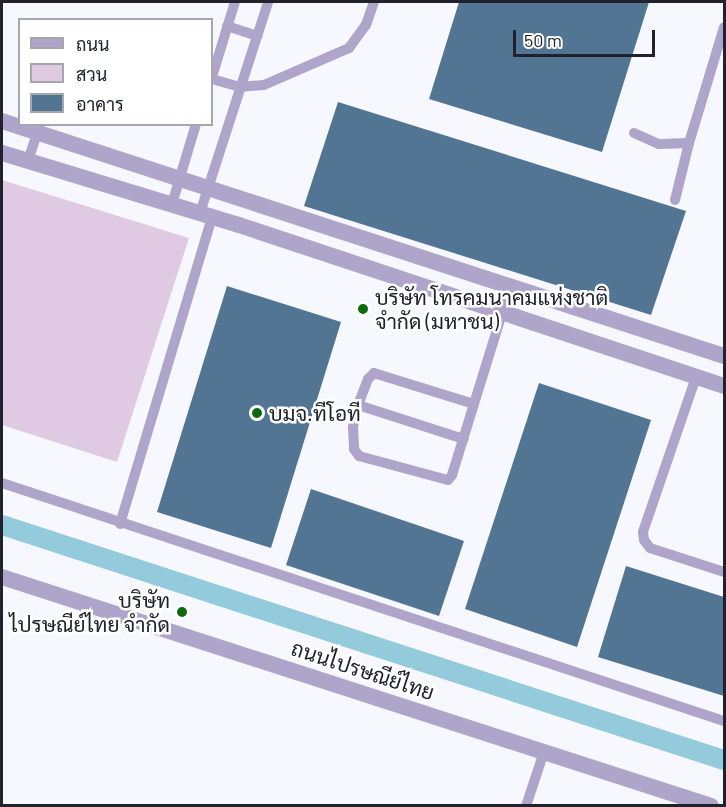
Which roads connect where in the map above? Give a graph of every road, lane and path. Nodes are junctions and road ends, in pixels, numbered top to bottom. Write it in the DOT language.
graph roads {
  1 [pos="235,2"];
  2 [pos="268,2"];
  3 [pos="374,2"];
  4 [pos="227,26"];
  5 [pos="724,27"];
  6 [pos="257,36"];
  7 [pos="213,75"];
  8 [pos="213,78"];
  9 [pos="240,87"];
  10 [pos="2,121"];
  11 [pos="18,124"];
  12 [pos="195,126"];
  13 [pos="39,129"];
  14 [pos="634,133"];
  15 [pos="689,143"];
  16 [pos="2,153"];
  17 [pos="28,161"];
  18 [pos="180,177"];
  19 [pos="209,186"];
  20 [pos="675,200"];
  21 [pos="172,204"];
  22 [pos="206,215"];
  23 [pos="511,284"];
  24 [pos="503,310"];
  25 [pos="724,356"];
  26 [pos="696,376"];
  27 [pos="724,386"];
  28 [pos="474,404"];
  29 [pos="358,405"];
  30 [pos="464,438"];
  31 [pos="2,483"];
  32 [pos="120,524"];
  33 [pos="724,572"];
  34 [pos="2,577"];
  35 [pos="724,721"];
  36 [pos="544,752"];
  37 [pos="526,806"];
  38 [pos="711,806"];
  1 -- 4 [label="lane"];
  2 -- 6 [label="lane"];
  3 -- 9 [label="lane"];
  4 -- 6 [label="lane"];
  4 -- 7 [label="lane"];
  5 -- 15 [label="lane"];
  6 -- 9 [label="lane"];
  8 -- 9 [label="lane"];
  9 -- 19 [label="lane"];
  10 -- 11 [label="street"];
  12 -- 18 [label="lane"];
  13 -- 17 [label="lane"];
  13 -- 18 [label="street"];
  14 -- 15 [label="lane"];
  15 -- 20 [label="lane"];
  16 -- 17 [label="street"];
  17 -- 21 [label="street"];
  18 -- 19 [label="street"];
  18 -- 21 [label="lane"];
  19 -- 22 [label="lane"];
  19 -- 23 [label="street"];
  21 -- 22 [label="street"];
  22 -- 24 [label="street"];
  22 -- 32 [label="lane"];
  23 -- 24 [label="lane"];
  23 -- 25 [label="street"];
  24 -- 26 [label="street"];
  24 -- 28 [label="lane"];
  26 -- 27 [label="street"];
  26 -- 33 [label="lane"];
  28 -- 29 [label="lane"];
  28 -- 30 [label="lane"];
  29 -- 30 [label="lane"];
  29 -- 30 [label="lane"];
  31 -- 32 [label="lane"];
  32 -- 35 [label="lane"];
  34 -- 36 [label="street, ถนนไปรษณีย์ไทย"];
  36 -- 37 [label="lane"];
  36 -- 38 [label="street, ถนนไปรษณีย์ไทย"];
}
